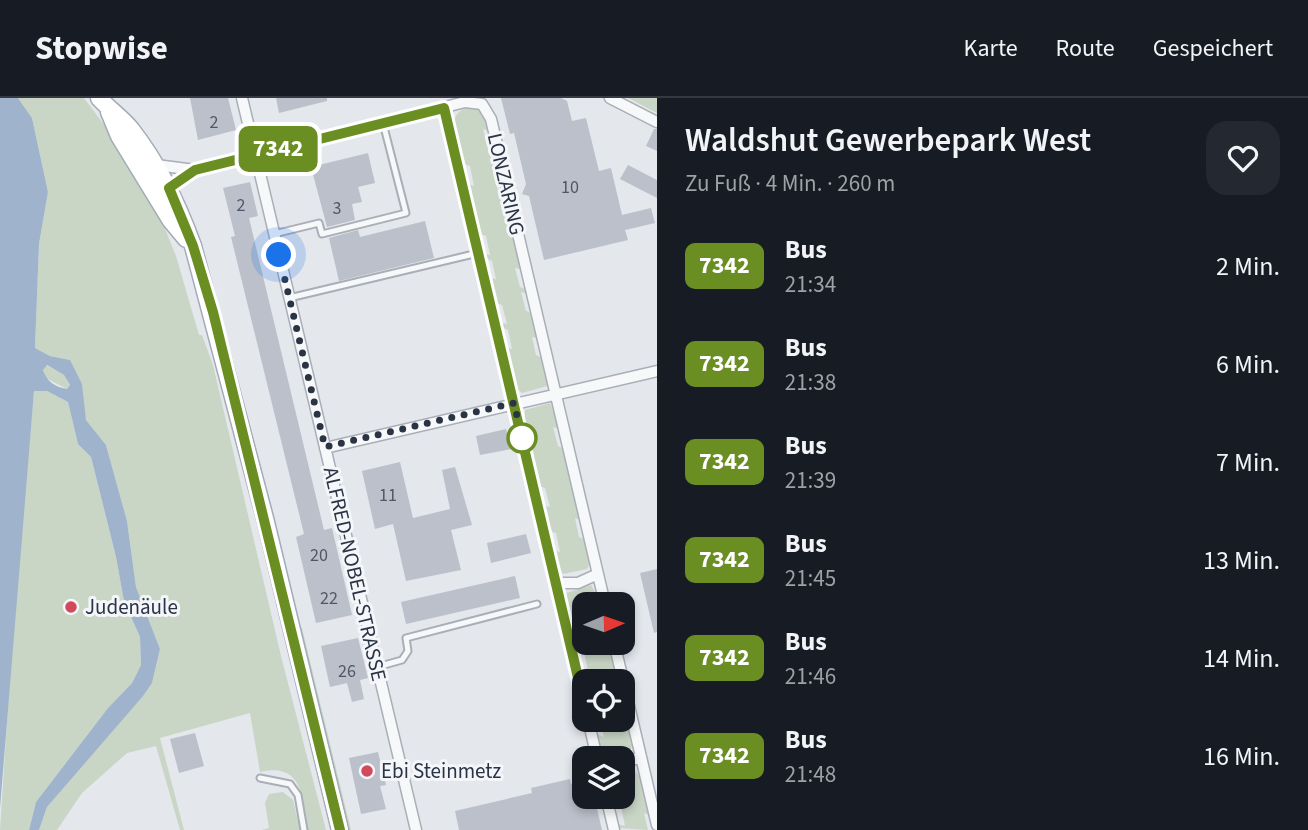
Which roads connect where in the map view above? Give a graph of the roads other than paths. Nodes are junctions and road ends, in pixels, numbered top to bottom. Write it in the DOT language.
graph roads {
  1 [pos="243,98"];
  2 [pos="610,98"];
  3 [pos="103,102"];
  4 [pos="444,108"];
  5 [pos="657,122"];
  6 [pos="383,123"];
  7 [pos="255,154"];
  8 [pos="195,170"];
  9 [pos="152,172"];
  10 [pos="169,188"];
  11 [pos="274,234"];
  12 [pos="193,246"];
  13 [pos="478,253"];
  14 [pos="289,298"];
  15 [pos="657,371"];
  16 [pos="556,394"];
  17 [pos="514,403"];
  18 [pos="325,447"];
  19 [pos="598,574"];
  20 [pos="556,583"];
  21 [pos="602,592"];
  22 [pos="537,604"];
  23 [pos="617,655"];
  24 [pos="377,667"];
  25 [pos="576,669"];
  26 [pos="635,759"];
  27 [pos="641,759"];
  28 [pos="260,778"];
  29 [pos="609,809"];
  30 [pos="657,825"];
  31 [pos="304,830"];
  32 [pos="340,830"];
  33 [pos="416,830"];
  34 [pos="614,830"];
  1 -- 7 [label="street, ALFRED-NOBEL-STRASSE"];
  2 -- 5 [label="street"];
  3 -- 9 [label="main road"];
  4 -- 6 [label="street"];
  4 -- 13 [label="street, LONZARING"];
  4 -- 16 [label="street, LONZARING"];
  6 -- 7 [label="street"];
  6 -- 11 [label="lane"];
  7 -- 8 [label="street"];
  7 -- 11 [label="street, ALFRED-NOBEL-STRASSE"];
  8 -- 9 [label="street"];
  8 -- 10 [label="street"];
  9 -- 10 [label="main road"];
  9 -- 12 [label="main road"];
  10 -- 12 [label="main road"];
  11 -- 14 [label="street, ALFRED-NOBEL-STRASSE"];
  12 -- 32 [label="main road"];
  13 -- 14 [label="lane"];
  13 -- 17 [label="street, LONZARING"];
  14 -- 18 [label="street, ALFRED-NOBEL-STRASSE"];
  15 -- 16 [label="street"];
  16 -- 17 [label="street"];
  16 -- 19 [label="street, LONZARING"];
  17 -- 18 [label="street"];
  17 -- 20 [label="street, LONZARING"];
  18 -- 24 [label="street, ALFRED-NOBEL-STRASSE"];
  19 -- 20 [label="street"];
  19 -- 21 [label="street, LONZARING"];
  20 -- 25 [label="street, LONZARING"];
  22 -- 24 [label="lane"];
  23 -- 27 [label="street"];
  24 -- 33 [label="street, ALFRED-NOBEL-STRASSE"];
  26 -- 27 [label="street"];
  27 -- 30 [label="street"];
  28 -- 31 [label="lane"];
  29 -- 34 [label="street"];
}
